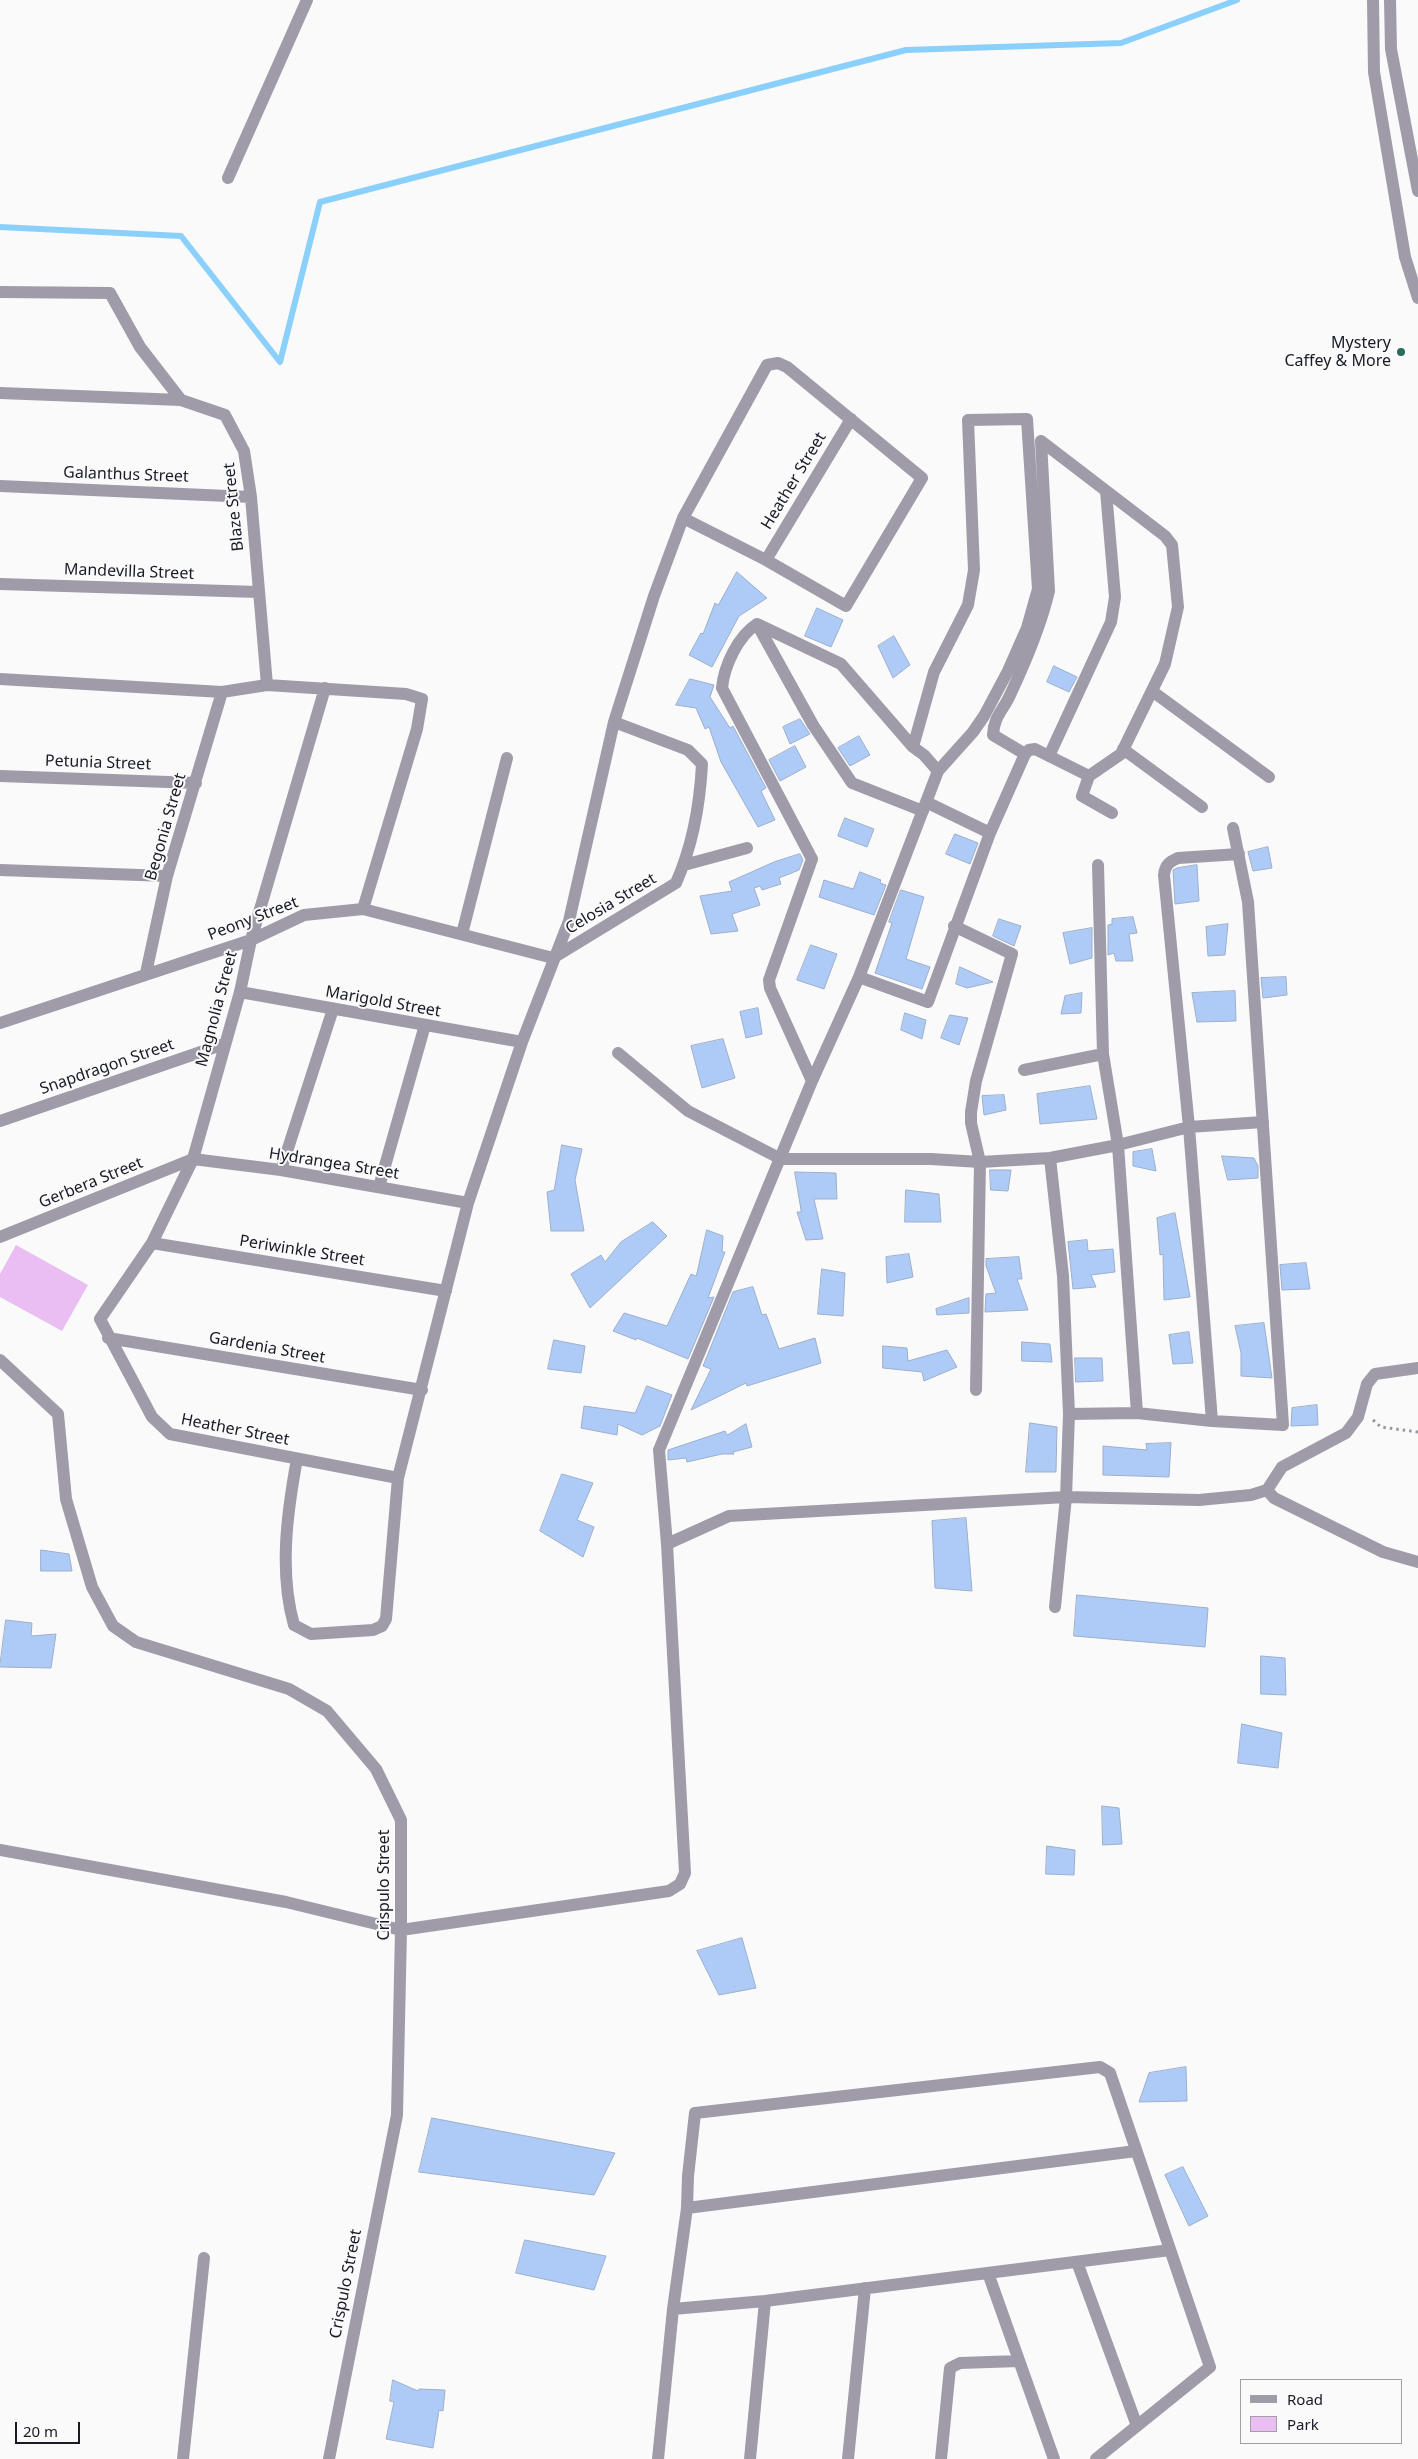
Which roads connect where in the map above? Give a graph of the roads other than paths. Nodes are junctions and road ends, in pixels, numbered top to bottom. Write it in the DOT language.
graph roads {
  1 [pos="307,0"];
  2 [pos="1373,0"];
  3 [pos="1390,0"];
  4 [pos="228,178"];
  5 [pos="1418,191"];
  6 [pos="0,292"];
  7 [pos="1418,298"];
  8 [pos="0,393"];
  9 [pos="181,400"];
  10 [pos="851,419"];
  11 [pos="0,486"];
  12 [pos="1106,491"];
  13 [pos="251,497"];
  14 [pos="683,518"];
  15 [pos="766,560"];
  16 [pos="0,584"];
  17 [pos="258,592"];
  18 [pos="757,624"];
  19 [pos="0,679"];
  20 [pos="267,685"];
  21 [pos="325,688"];
  22 [pos="1152,691"];
  23 [pos="222,692"];
  24 [pos="614,722"];
  25 [pos="912,747"];
  26 [pos="1123,749"];
  27 [pos="1025,754"];
  28 [pos="1049,756"];
  29 [pos="507,758"];
  30 [pos="938,771"];
  31 [pos="0,776"];
  32 [pos="1089,776"];
  33 [pos="1269,777"];
  34 [pos="196,783"];
  35 [pos="925,806"];
  36 [pos="1202,807"];
  37 [pos="1112,813"];
  38 [pos="1234,828"];
  39 [pos="990,833"];
  40 [pos="747,848"];
  41 [pos="1239,854"];
  42 [pos="684,865"];
  43 [pos="1098,865"];
  44 [pos="0,870"];
  45 [pos="167,876"];
  46 [pos="363,909"];
  47 [pos="954,926"];
  48 [pos="462,934"];
  49 [pos="251,940"];
  50 [pos="553,958"];
  51 [pos="146,973"];
  52 [pos="859,977"];
  53 [pos="240,992"];
  54 [pos="333,1010"];
  55 [pos="0,1023"];
  56 [pos="425,1025"];
  57 [pos="522,1042"];
  58 [pos="224,1044"];
  59 [pos="618,1053"];
  60 [pos="1102,1054"];
  61 [pos="1024,1070"];
  62 [pos="812,1081"];
  63 [pos="0,1121"];
  64 [pos="1263,1122"];
  65 [pos="1189,1126"];
  66 [pos="1118,1145"];
  67 [pos="1050,1158"];
  68 [pos="193,1159"];
  69 [pos="781,1160"];
  70 [pos="980,1162"];
  71 [pos="281,1170"];
  72 [pos="379,1188"];
  73 [pos="468,1203"];
  74 [pos="0,1237"];
  75 [pos="152,1243"];
  76 [pos="446,1291"];
  77 [pos="100,1319"];
  78 [pos="108,1338"];
  79 [pos="0,1360"];
  80 [pos="1418,1368"];
  81 [pos="422,1390"];
  82 [pos="976,1390"];
  83 [pos="1137,1413"];
  84 [pos="1069,1414"];
  85 [pos="1212,1421"];
  86 [pos="297,1459"];
  87 [pos="398,1478"];
  88 [pos="1267,1490"];
  89 [pos="1066,1497"];
  90 [pos="667,1544"];
  91 [pos="1418,1562"];
  92 [pos="1055,1607"];
  93 [pos="0,1850"];
  94 [pos="401,1930"];
  95 [pos="1136,2151"];
  96 [pos="687,2208"];
  97 [pos="1170,2250"];
  98 [pos="204,2258"];
  99 [pos="1077,2262"];
  100 [pos="988,2272"];
  101 [pos="865,2288"];
  102 [pos="765,2300"];
  103 [pos="673,2309"];
  104 [pos="1019,2361"];
  105 [pos="1137,2426"];
  106 [pos="182,2459"];
  107 [pos="328,2459"];
  108 [pos="658,2459"];
  109 [pos="750,2459"];
  110 [pos="848,2459"];
  111 [pos="941,2459"];
  112 [pos="1054,2459"];
  113 [pos="1096,2459"];
  1 -- 4 [label="street"];
  2 -- 7 [label="street"];
  3 -- 5 [label="street"];
  6 -- 9 [label="street"];
  8 -- 9 [label="street, Blaze Street"];
  9 -- 13 [label="street, Blaze Street"];
  10 -- 14 [label="street"];
  10 -- 15 [label="street, Heather Street"];
  10 -- 15 [label="street"];
  11 -- 13 [label="street, Galanthus Street"];
  12 -- 22 [label="street"];
  12 -- 27 [label="street"];
  12 -- 28 [label="street"];
  13 -- 17 [label="street, Blaze Street"];
  14 -- 15 [label="street"];
  14 -- 24 [label="street"];
  16 -- 17 [label="street, Mandevilla Street"];
  17 -- 20 [label="street, Blaze Street"];
  18 -- 25 [label="street"];
  18 -- 35 [label="street"];
  18 -- 62 [label="street"];
  19 -- 23 [label="street"];
  20 -- 21 [label="street"];
  20 -- 23 [label="street"];
  21 -- 46 [label="street"];
  21 -- 49 [label="street, Magnolia Street"];
  22 -- 26 [label="street"];
  22 -- 33 [label="street"];
  23 -- 34 [label="street, Begonia Street"];
  24 -- 42 [label="street, Celosia Street"];
  24 -- 50 [label="street"];
  25 -- 30 [label="street"];
  25 -- 30 [label="street"];
  26 -- 32 [label="street"];
  26 -- 36 [label="street"];
  27 -- 28 [label="street"];
  27 -- 39 [label="street"];
  28 -- 32 [label="street"];
  29 -- 48 [label="street"];
  30 -- 35 [label="street"];
  31 -- 34 [label="street, Petunia Street"];
  32 -- 37 [label="street"];
  34 -- 45 [label="street, Begonia Street"];
  35 -- 39 [label="street"];
  35 -- 52 [label="street"];
  38 -- 41 [label="street"];
  39 -- 47 [label="street"];
  40 -- 42 [label="street"];
  41 -- 64 [label="street"];
  41 -- 65 [label="street"];
  42 -- 50 [label="street, Celosia Street"];
  43 -- 60 [label="street"];
  44 -- 45 [label="street"];
  45 -- 51 [label="street, Begonia Street"];
  46 -- 48 [label="street, Peony Street"];
  46 -- 49 [label="street, Peony Street"];
  47 -- 52 [label="street"];
  47 -- 70 [label="street"];
  48 -- 50 [label="street, Peony Street"];
  49 -- 51 [label="street, Peony Street"];
  49 -- 53 [label="street, Magnolia Street"];
  50 -- 57 [label="street"];
  51 -- 55 [label="street, Peony Street"];
  52 -- 62 [label="street"];
  53 -- 54 [label="street, Marigold Street"];
  53 -- 58 [label="street, Magnolia Street"];
  54 -- 56 [label="street, Marigold Street"];
  54 -- 71 [label="street"];
  56 -- 57 [label="street, Marigold Street"];
  56 -- 72 [label="street"];
  57 -- 73 [label="street"];
  58 -- 63 [label="street, Snapdragon Street"];
  58 -- 68 [label="street, Magnolia Street"];
  59 -- 69 [label="street"];
  60 -- 61 [label="street"];
  60 -- 66 [label="street"];
  62 -- 69 [label="street"];
  64 -- 65 [label="street"];
  64 -- 85 [label="street"];
  65 -- 66 [label="street"];
  65 -- 85 [label="street"];
  66 -- 67 [label="street"];
  66 -- 83 [label="street"];
  67 -- 70 [label="street"];
  67 -- 84 [label="street"];
  68 -- 71 [label="street, Hydrangea Street"];
  68 -- 74 [label="street, Gerbera Street"];
  68 -- 75 [label="street, Magnolia Street"];
  69 -- 70 [label="street"];
  69 -- 90 [label="street"];
  70 -- 82 [label="street"];
  71 -- 72 [label="street, Hydrangea Street"];
  72 -- 73 [label="street, Hydrangea Street"];
  73 -- 76 [label="street"];
  75 -- 76 [label="street, Periwinkle Street"];
  75 -- 77 [label="street, Magnolia Street"];
  76 -- 81 [label="street"];
  77 -- 78 [label="street, Heather Street"];
  78 -- 81 [label="street, Gardenia Street"];
  78 -- 86 [label="street, Heather Street"];
  79 -- 94 [label="street, Crispulo Street"];
  80 -- 88 [label="street"];
  81 -- 87 [label="street"];
  83 -- 84 [label="street"];
  83 -- 85 [label="street"];
  84 -- 89 [label="street"];
  86 -- 87 [label="street, Heather Street"];
  86 -- 87 [label="street"];
  88 -- 89 [label="street"];
  88 -- 91 [label="street"];
  89 -- 90 [label="street"];
  89 -- 92 [label="street"];
  90 -- 94 [label="street"];
  93 -- 94 [label="street"];
  94 -- 107 [label="street, Crispulo Street"];
  95 -- 96 [label="street"];
  95 -- 96 [label="street"];
  95 -- 97 [label="street"];
  96 -- 103 [label="street"];
  97 -- 99 [label="street"];
  97 -- 105 [label="street"];
  98 -- 106 [label="street"];
  99 -- 100 [label="street"];
  99 -- 105 [label="street"];
  100 -- 101 [label="street"];
  100 -- 104 [label="street"];
  101 -- 102 [label="street"];
  101 -- 110 [label="street"];
  102 -- 103 [label="street"];
  102 -- 109 [label="street"];
  103 -- 108 [label="street"];
  104 -- 111 [label="street"];
  104 -- 112 [label="street"];
  105 -- 113 [label="street"];
}
